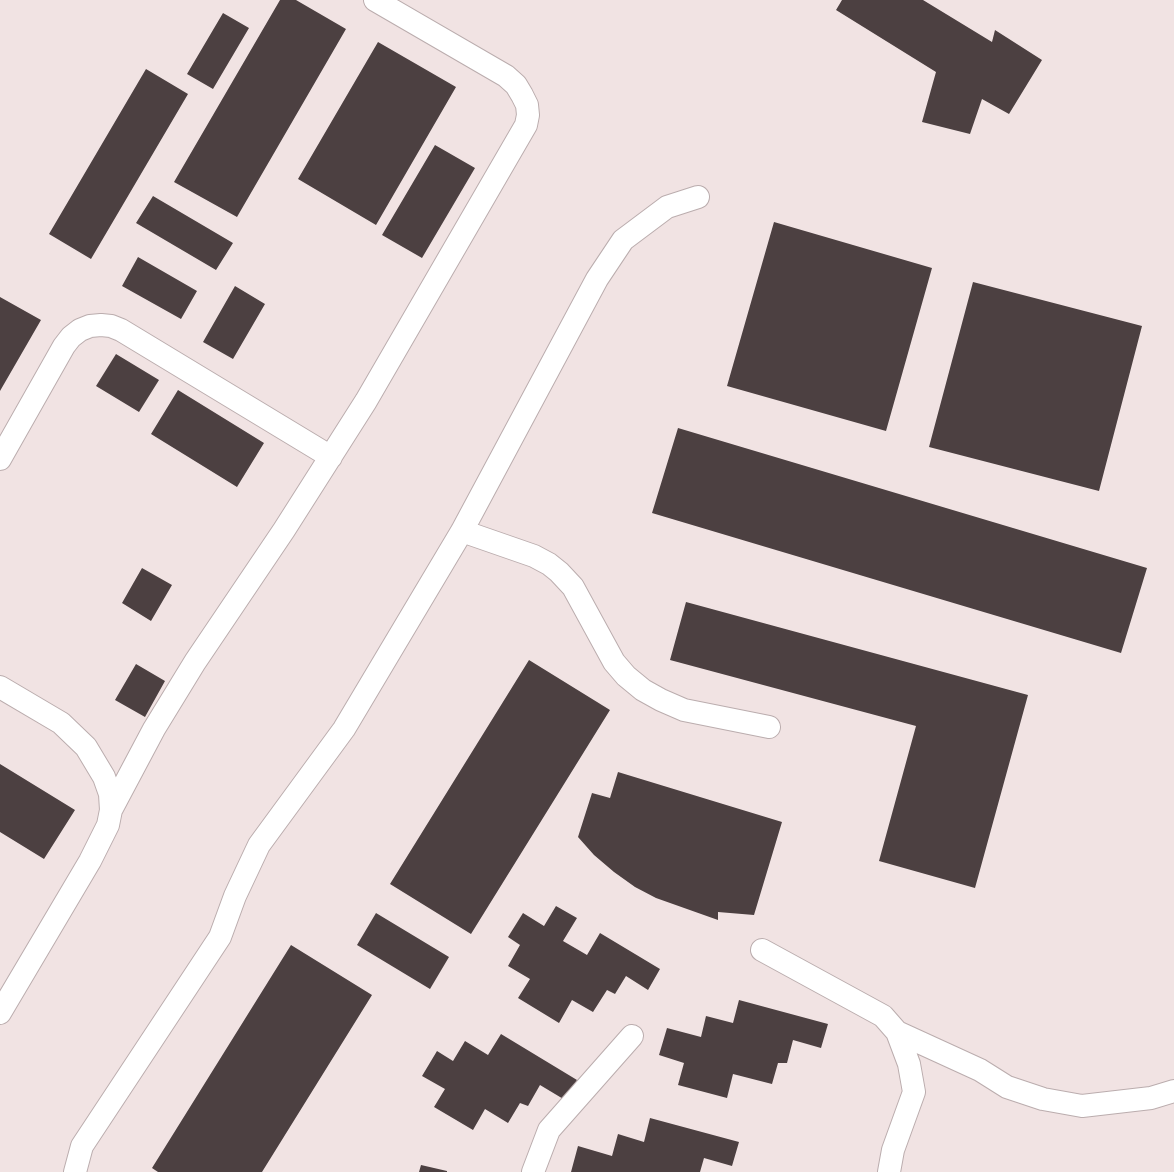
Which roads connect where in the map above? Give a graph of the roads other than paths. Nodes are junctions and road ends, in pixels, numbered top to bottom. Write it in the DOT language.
graph roads {
  1 [pos="375,0"];
  2 [pos="698,197"];
  3 [pos="331,457"];
  4 [pos="0,459"];
  5 [pos="462,531"];
  6 [pos="0,687"];
  7 [pos="769,727"];
  8 [pos="111,810"];
  9 [pos="762,950"];
  10 [pos="0,1013"];
  11 [pos="897,1032"];
  12 [pos="632,1036"];
  13 [pos="1174,1090"];
  14 [pos="75,1172"];
  15 [pos="533,1172"];
  16 [pos="889,1172"];
  1 -- 3 [label="street"];
  2 -- 5 [label="street"];
  3 -- 4 [label="street"];
  3 -- 8 [label="street"];
  5 -- 7 [label="street"];
  5 -- 14 [label="street"];
  6 -- 8 [label="street"];
  8 -- 10 [label="street"];
  9 -- 11 [label="street"];
  11 -- 13 [label="street"];
  11 -- 16 [label="street"];
  12 -- 15 [label="street"];
}
